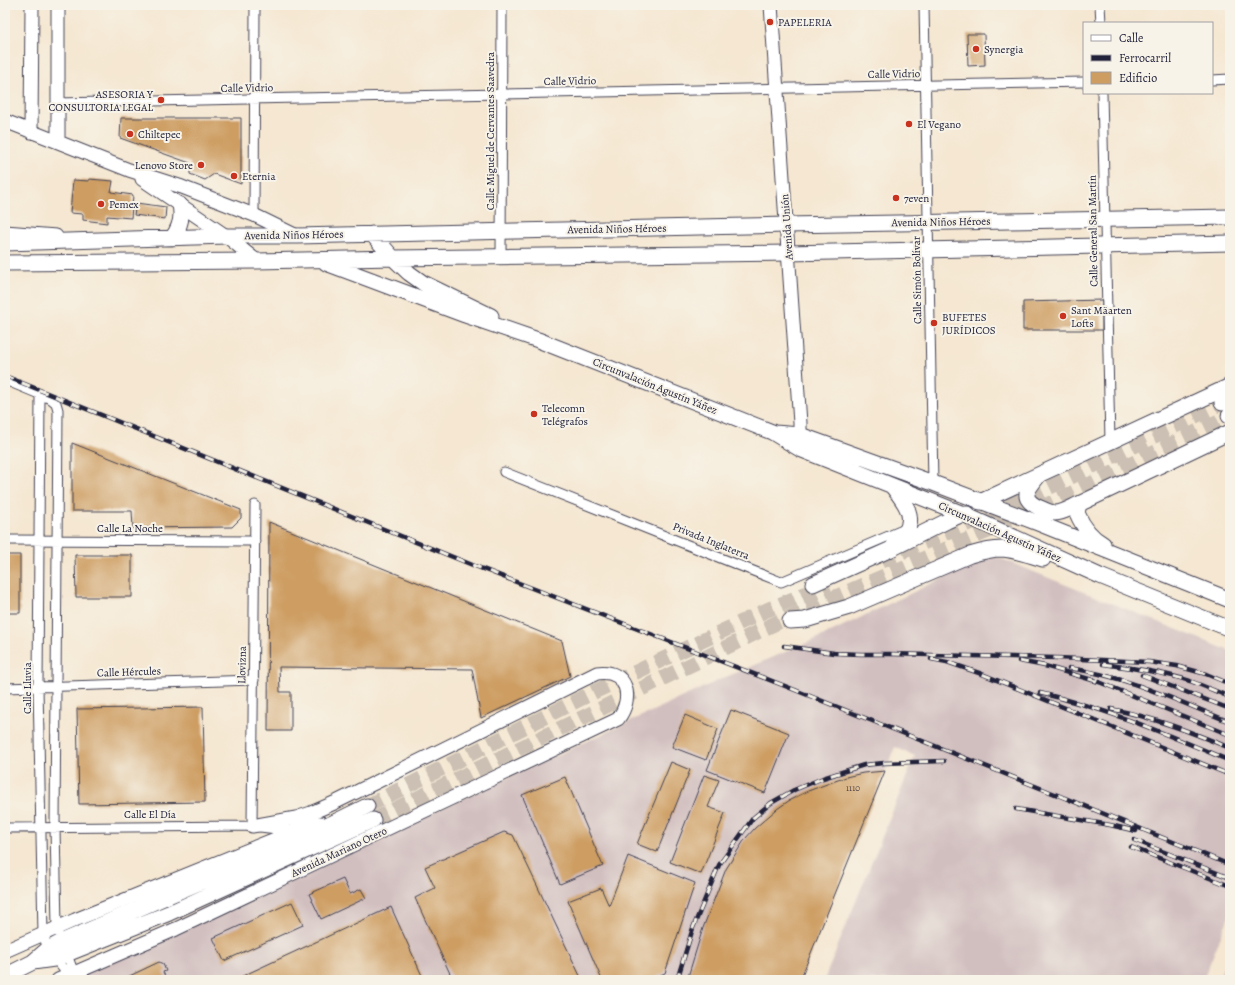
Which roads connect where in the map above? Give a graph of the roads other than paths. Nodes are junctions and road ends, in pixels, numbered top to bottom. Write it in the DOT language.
graph roads {
  1 [pos="32,5"];
  2 [pos="58,5"];
  3 [pos="255,5"];
  4 [pos="502,5"];
  5 [pos="772,5"];
  6 [pos="924,5"];
  7 [pos="1100,5"];
  8 [pos="1101,22"];
  9 [pos="1230,79"];
  10 [pos="1213,80"];
  11 [pos="1083,82"];
  12 [pos="925,86"];
  13 [pos="777,89"];
  14 [pos="502,94"];
  15 [pos="1102,94"];
  16 [pos="254,100"];
  17 [pos="57,104"];
  18 [pos="5,121"];
  19 [pos="31,132"];
  20 [pos="58,142"];
  21 [pos="129,170"];
  22 [pos="180,205"];
  23 [pos="254,215"];
  24 [pos="1230,217"];
  25 [pos="1105,219"];
  26 [pos="928,222"];
  27 [pos="786,225"];
  28 [pos="501,231"];
  29 [pos="5,232"];
  30 [pos="372,234"];
  31 [pos="226,236"];
  32 [pos="297,236"];
  33 [pos="172,238"];
  34 [pos="81,240"];
  35 [pos="5,243"];
  36 [pos="1230,243"];
  37 [pos="1106,246"];
  38 [pos="929,250"];
  39 [pos="788,253"];
  40 [pos="501,256"];
  41 [pos="393,258"];
  42 [pos="318,260"];
  43 [pos="257,261"];
  44 [pos="5,263"];
  45 [pos="538,340"];
  46 [pos="5,380"];
  47 [pos="1230,386"];
  48 [pos="40,394"];
  49 [pos="1230,432"];
  50 [pos="1110,441"];
  51 [pos="800,442"];
  52 [pos="504,472"];
  53 [pos="1039,474"];
  54 [pos="934,483"];
  55 [pos="892,486"];
  56 [pos="980,502"];
  57 [pos="1079,504"];
  58 [pos="255,505"];
  59 [pos="963,514"];
  60 [pos="908,528"];
  61 [pos="1058,531"];
  62 [pos="5,540"];
  63 [pos="40,540"];
  64 [pos="56,540"];
  65 [pos="255,541"];
  66 [pos="889,550"];
  67 [pos="1133,562"];
  68 [pos="1100,576"];
  69 [pos="813,584"];
  70 [pos="1230,600"];
  71 [pos="790,622"];
  72 [pos="1230,629"];
  73 [pos="254,680"];
  74 [pos="56,686"];
  75 [pos="38,687"];
  76 [pos="5,688"];
  77 [pos="366,813"];
  78 [pos="252,826"];
  79 [pos="40,827"];
  80 [pos="56,827"];
  81 [pos="5,828"];
  82 [pos="296,831"];
  83 [pos="57,927"];
  84 [pos="42,934"];
  85 [pos="5,951"];
  86 [pos="57,951"];
  87 [pos="5,976"];
  88 [pos="66,976"];
  1 -- 19 [label="main road"];
  2 -- 17 [label="main road"];
  3 -- 16 [label="street"];
  4 -- 14 [label="street, Calle Miguel de Cervantes Saavedra"];
  5 -- 13 [label="main road, Avenida Unión"];
  6 -- 12 [label="street, Calle Simón Bolívar"];
  7 -- 8 [label="street"];
  9 -- 10 [label="street"];
  11 -- 12 [label="street, Calle Vidrio"];
  12 -- 13 [label="street, Calle Vidrio"];
  12 -- 26 [label="street, Calle Simón Bolívar"];
  13 -- 14 [label="street, Calle Vidrio"];
  13 -- 27 [label="main road, Avenida Unión"];
  14 -- 16 [label="street, Calle Vidrio"];
  14 -- 28 [label="street, Calle Miguel de Cervantes Saavedra"];
  15 -- 25 [label="street, Calle General San Martín"];
  16 -- 17 [label="street, Calle Vidrio"];
  16 -- 23 [label="street"];
  17 -- 20 [label="main road"];
  18 -- 19 [label="main road"];
  19 -- 20 [label="main road"];
  20 -- 21 [label="main road"];
  21 -- 22 [label="main road"];
  21 -- 23 [label="main road"];
  22 -- 31 [label="main road"];
  22 -- 33 [label="main road"];
  23 -- 32 [label="main road"];
  24 -- 25 [label="main road, Avenida Niños Héroes"];
  25 -- 26 [label="main road, Avenida Niños Héroes"];
  25 -- 37 [label="street, Calle General San Martín"];
  26 -- 27 [label="main road, Avenida Niños Héroes"];
  26 -- 38 [label="street, Calle Simón Bolívar"];
  27 -- 28 [label="main road, Avenida Niños Héroes"];
  27 -- 39 [label="main road, Avenida Unión"];
  28 -- 30 [label="main road, Avenida Niños Héroes"];
  28 -- 40 [label="street, Calle Miguel de Cervantes Saavedra"];
  29 -- 34 [label="main road"];
  30 -- 32 [label="main road, Avenida Niños Héroes"];
  30 -- 41 [label="main road, Circunvalación Agustín Yáñez"];
  31 -- 32 [label="main road, Avenida Niños Héroes"];
  31 -- 33 [label="main road, Avenida Niños Héroes"];
  31 -- 43 [label="main road"];
  33 -- 34 [label="main road, Avenida Niños Héroes"];
  34 -- 35 [label="main road, Avenida Niños Héroes"];
  36 -- 37 [label="main road"];
  37 -- 38 [label="main road"];
  37 -- 50 [label="street, Calle General San Martín"];
  38 -- 39 [label="main road"];
  38 -- 54 [label="street, Calle Simón Bolívar"];
  39 -- 40 [label="main road"];
  39 -- 51 [label="main road, Avenida Unión"];
  40 -- 41 [label="main road"];
  41 -- 42 [label="main road"];
  41 -- 45 [label="main road, Circunvalación Agustín Yáñez"];
  42 -- 43 [label="main road"];
  42 -- 45 [label="main road, Circunvalación Agustín Yáñez"];
  43 -- 44 [label="main road"];
  45 -- 51 [label="main road, Circunvalación Agustín Yáñez"];
  46 -- 48 [label="street"];
  47 -- 50 [label="main road"];
  48 -- 63 [label="street, Calle Lluvia"];
  48 -- 64 [label="street, Calle Lluvia"];
  49 -- 57 [label="main road"];
  50 -- 53 [label="main road"];
  51 -- 54 [label="main road, Circunvalación Agustín Yáñez"];
  51 -- 55 [label="main road, Circunvalación Agustín Yáñez"];
  52 -- 60 [label="street, Privada Inglaterra"];
  53 -- 56 [label="main road"];
  53 -- 57 [label="main road"];
  54 -- 56 [label="main road, Circunvalación Agustín Yáñez"];
  55 -- 59 [label="main road, Circunvalación Agustín Yáñez"];
  55 -- 60 [label="main road"];
  56 -- 61 [label="main road, Circunvalación Agustín Yáñez"];
  57 -- 67 [label="main road"];
  58 -- 65 [label="street, Llovizna"];
  59 -- 61 [label="main road"];
  59 -- 66 [label="main road"];
  59 -- 68 [label="main road, Circunvalación Agustín Yáñez"];
  60 -- 66 [label="main road"];
  61 -- 67 [label="main road, Circunvalación Agustín Yáñez"];
  62 -- 63 [label="street, Calle La Noche"];
  63 -- 64 [label="street, Calle La Noche"];
  63 -- 75 [label="street, Calle Lluvia"];
  64 -- 65 [label="street, Calle La Noche"];
  64 -- 74 [label="street, Calle Lluvia"];
  65 -- 73 [label="street, Llovizna"];
  66 -- 69 [label="main road"];
  67 -- 70 [label="main road, Circunvalación Agustín Yáñez"];
  68 -- 71 [label="main road"];
  68 -- 72 [label="main road, Circunvalación Agustín Yáñez"];
  73 -- 74 [label="street, Calle Hércules"];
  73 -- 78 [label="street, Llovizna"];
  74 -- 75 [label="street, Calle Hércules"];
  74 -- 80 [label="street, Calle Lluvia"];
  75 -- 76 [label="street, Calle Hércules"];
  75 -- 79 [label="street, Calle Lluvia"];
  77 -- 82 [label="main road"];
  77 -- 86 [label="main road"];
  78 -- 80 [label="street, Calle El Día"];
  78 -- 82 [label="street, Calle El Día"];
  78 -- 88 [label="main road, Avenida Mariano Otero"];
  79 -- 80 [label="street, Calle El Día"];
  79 -- 81 [label="street, Calle El Día"];
  79 -- 84 [label="street, Calle Lluvia"];
  80 -- 83 [label="street, Calle Lluvia"];
  82 -- 83 [label="main road"];
  83 -- 84 [label="main road"];
  83 -- 86 [label="street, Calle Lluvia"];
  84 -- 85 [label="main road"];
  84 -- 86 [label="street, Calle Lluvia"];
  86 -- 87 [label="main road"];
  86 -- 88 [label="street, Calle Lluvia"];
  86 -- 88 [label="street, Calle Lluvia"];
}
